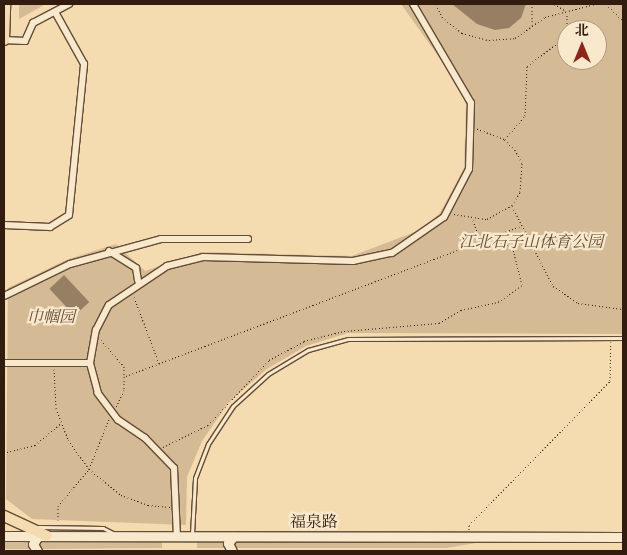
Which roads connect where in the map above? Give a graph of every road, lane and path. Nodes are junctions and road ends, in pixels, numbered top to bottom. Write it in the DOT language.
graph roads {
  1 [pos="5,4"];
  2 [pos="69,4"];
  3 [pos="413,4"];
  4 [pos="436,4"];
  5 [pos="532,4"];
  6 [pos="554,4"];
  7 [pos="595,4"];
  8 [pos="606,4"];
  9 [pos="567,11"];
  10 [pos="55,12"];
  11 [pos="567,20"];
  12 [pos="623,21"];
  13 [pos="532,26"];
  14 [pos="4,40"];
  15 [pos="557,44"];
  16 [pos="473,126"];
  17 [pos="504,139"];
  18 [pos="512,205"];
  19 [pos="447,212"];
  20 [pos="473,220"];
  21 [pos="4,225"];
  22 [pos="520,226"];
  23 [pos="248,238"];
  24 [pos="480,241"];
  25 [pos="109,251"];
  26 [pos="138,281"];
  27 [pos="130,287"];
  28 [pos="4,296"];
  29 [pos="623,309"];
  30 [pos="94,336"];
  31 [pos="611,338"];
  32 [pos="623,338"];
  33 [pos="4,363"];
  34 [pos="54,363"];
  35 [pos="90,363"];
  36 [pos="159,364"];
  37 [pos="126,376"];
  38 [pos="112,412"];
  39 [pos="62,422"];
  40 [pos="7,452"];
  41 [pos="89,468"];
  42 [pos="178,507"];
  43 [pos="4,516"];
  44 [pos="58,520"];
  45 [pos="22,527"];
  46 [pos="4,536"];
  47 [pos="42,536"];
  48 [pos="120,536"];
  49 [pos="177,537"];
  50 [pos="192,537"];
  51 [pos="233,537"];
  52 [pos="469,537"];
  53 [pos="623,537"];
  54 [pos="37,551"];
  55 [pos="232,551"];
  1 -- 14 [label="main road"];
  2 -- 10 [label="street"];
  3 -- 16 [label="street"];
  4 -- 13 [label="path"];
  5 -- 13 [label="path"];
  6 -- 9 [label="path"];
  7 -- 9 [label="path"];
  8 -- 12 [label="path"];
  9 -- 11 [label="path"];
  9 -- 13 [label="path"];
  10 -- 14 [label="street"];
  10 -- 21 [label="street"];
  15 -- 17 [label="path"];
  16 -- 17 [label="path"];
  16 -- 19 [label="street"];
  17 -- 18 [label="path"];
  18 -- 20 [label="path"];
  18 -- 22 [label="path"];
  19 -- 20 [label="path"];
  19 -- 26 [label="street"];
  20 -- 24 [label="path"];
  22 -- 24 [label="path"];
  22 -- 29 [label="path"];
  23 -- 25 [label="street"];
  24 -- 36 [label="path"];
  25 -- 26 [label="street"];
  25 -- 28 [label="street"];
  26 -- 27 [label="street"];
  27 -- 30 [label="street"];
  27 -- 36 [label="path"];
  30 -- 35 [label="street"];
  30 -- 37 [label="path"];
  31 -- 32 [label="lane"];
  31 -- 50 [label="lane"];
  31 -- 52 [label="path"];
  33 -- 34 [label="street"];
  34 -- 35 [label="street"];
  34 -- 39 [label="path"];
  35 -- 38 [label="street"];
  36 -- 37 [label="path"];
  37 -- 38 [label="path"];
  38 -- 41 [label="path"];
  38 -- 42 [label="street"];
  39 -- 40 [label="path"];
  39 -- 41 [label="path"];
  41 -- 42 [label="path"];
  41 -- 44 [label="path"];
  42 -- 49 [label="street"];
  43 -- 45 [label="main road"];
  45 -- 47 [label="main road"];
  45 -- 48 [label="lane"];
  46 -- 47 [label="main road, 福泉路"];
  47 -- 48 [label="main road, 福泉路"];
  47 -- 54 [label="main road"];
  48 -- 49 [label="main road, 福泉路"];
  49 -- 50 [label="main road, 福泉路"];
  50 -- 51 [label="main road, 福泉路"];
  51 -- 52 [label="main road, 福泉路"];
  51 -- 55 [label="main road"];
  52 -- 53 [label="main road, 福泉路"];
}
